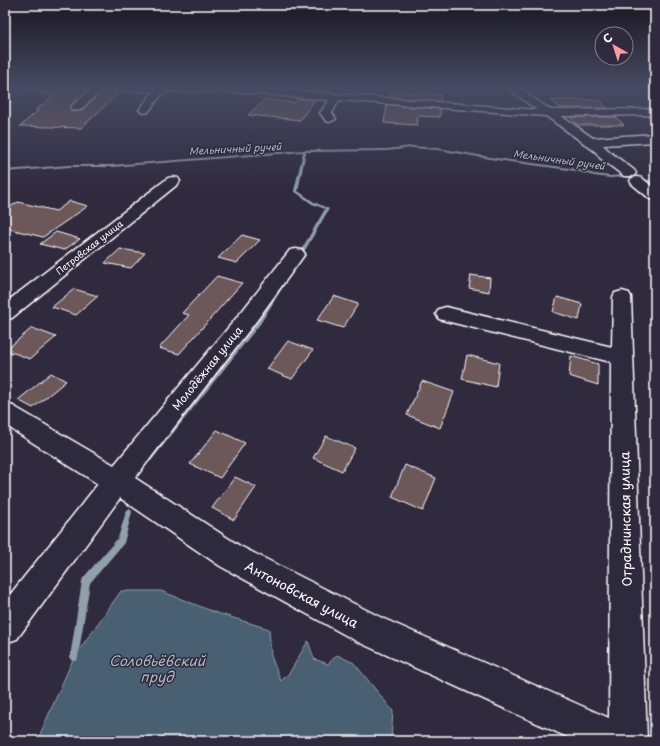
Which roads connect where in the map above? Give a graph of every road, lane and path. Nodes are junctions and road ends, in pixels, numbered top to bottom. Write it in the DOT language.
graph roads {
  1 [pos="561,122"];
  2 [pos="655,138"];
  3 [pos="592,142"];
  4 [pos="173,181"];
  5 [pos="655,196"];
  6 [pos="296,254"];
  7 [pos="622,297"];
  8 [pos="5,313"];
  9 [pos="446,314"];
  10 [pos="622,357"];
  11 [pos="5,413"];
  12 [pos="117,481"];
  13 [pos="5,627"];
  14 [pos="618,741"];
  15 [pos="628,741"];
  1 -- 3 [label="street"];
  2 -- 3 [label="street"];
  3 -- 5 [label="street"];
  4 -- 8 [label="street, Петровская улица"];
  6 -- 12 [label="street, Молодёжная улица"];
  7 -- 10 [label="street, Отраднинская улица"];
  9 -- 10 [label="street"];
  10 -- 15 [label="street, Отраднинская улица"];
  11 -- 12 [label="street, Антоновская улица"];
  12 -- 13 [label="street, Молодёжная улица"];
  12 -- 14 [label="street, Антоновская улица"];
}
